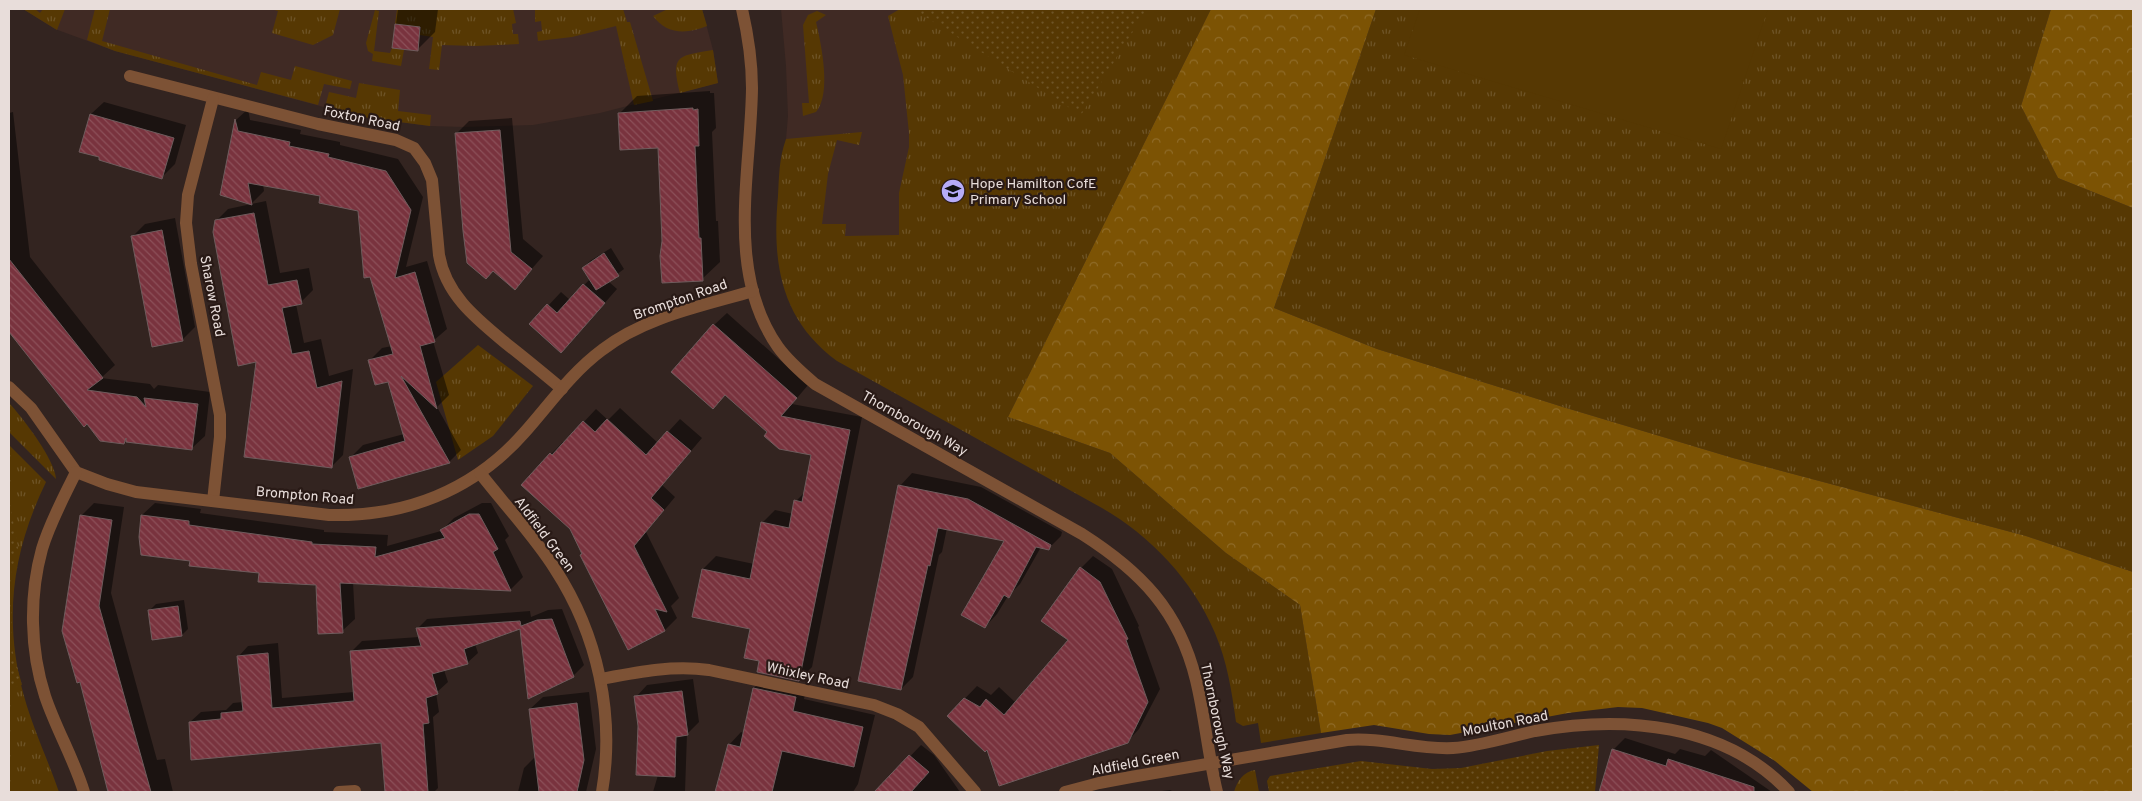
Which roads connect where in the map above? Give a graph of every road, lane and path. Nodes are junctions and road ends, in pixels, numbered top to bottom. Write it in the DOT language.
graph roads {
  1 [pos="742,9"];
  2 [pos="130,76"];
  3 [pos="213,99"];
  4 [pos="753,291"];
  5 [pos="9,386"];
  6 [pos="562,389"];
  7 [pos="76,472"];
  8 [pos="480,473"];
  9 [pos="213,501"];
  10 [pos="601,679"];
  11 [pos="1211,763"];
  12 [pos="355,791"];
  13 [pos="84,792"];
  14 [pos="339,792"];
  15 [pos="602,792"];
  16 [pos="975,792"];
  17 [pos="1065,792"];
  18 [pos="1217,792"];
  19 [pos="1789,792"];
  1 -- 4 [label="street, Thornborough Way"];
  2 -- 3 [label="street, Foxton Road"];
  3 -- 6 [label="street, Foxton Road"];
  3 -- 9 [label="street, Sharow Road"];
  4 -- 6 [label="street, Brompton Road"];
  4 -- 11 [label="street, Thornborough Way"];
  5 -- 7 [label="street"];
  6 -- 8 [label="street, Brompton Road"];
  7 -- 9 [label="street, Brompton Road"];
  7 -- 13 [label="street"];
  8 -- 9 [label="street, Brompton Road"];
  8 -- 10 [label="street, Aldfield Green"];
  10 -- 15 [label="street, Aldfield Green"];
  10 -- 16 [label="street, Whixley Road"];
  11 -- 17 [label="street, Aldfield Green"];
  11 -- 18 [label="street, Thornborough Way"];
  11 -- 19 [label="street, Moulton Road"];
  12 -- 14 [label="street"];
}
